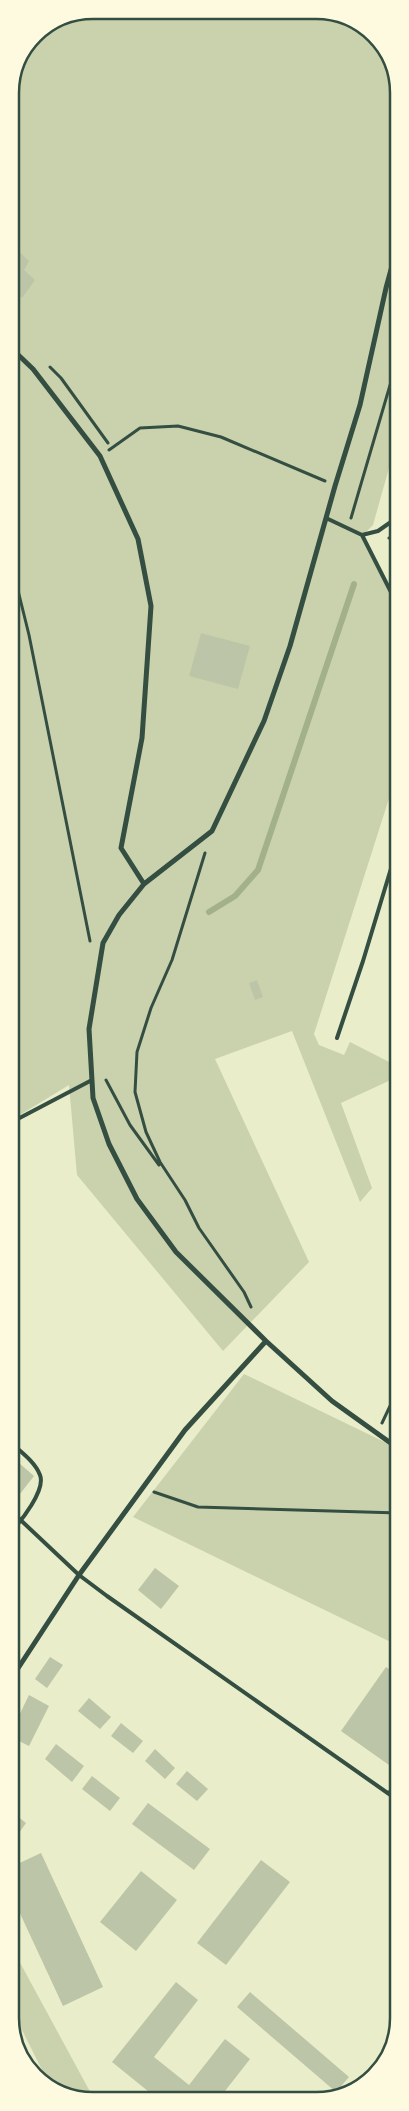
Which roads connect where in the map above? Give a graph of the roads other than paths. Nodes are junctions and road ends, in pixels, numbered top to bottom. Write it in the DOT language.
graph roads {
  1 [pos="390,273"];
  2 [pos="19,356"];
  3 [pos="326,518"];
  4 [pos="390,523"];
  5 [pos="362,535"];
  6 [pos="390,590"];
  7 [pos="390,869"];
  8 [pos="144,884"];
  9 [pos="337,1038"];
  10 [pos="92,1080"];
  11 [pos="19,1118"];
  12 [pos="266,1341"];
  13 [pos="390,1443"];
  14 [pos="19,1451"];
  15 [pos="21,1521"];
  16 [pos="79,1574"];
  17 [pos="19,1667"];
  18 [pos="388,1793"];
  1 -- 3 [label="street"];
  2 -- 8 [label="street"];
  3 -- 5 [label="lane"];
  3 -- 8 [label="street"];
  4 -- 5 [label="lane"];
  5 -- 6 [label="lane"];
  7 -- 9 [label="lane"];
  8 -- 10 [label="street"];
  10 -- 11 [label="lane"];
  10 -- 12 [label="street"];
  12 -- 13 [label="street"];
  12 -- 16 [label="street"];
  14 -- 15 [label="lane"];
  15 -- 16 [label="lane"];
  16 -- 17 [label="street"];
  16 -- 18 [label="lane"];
}
